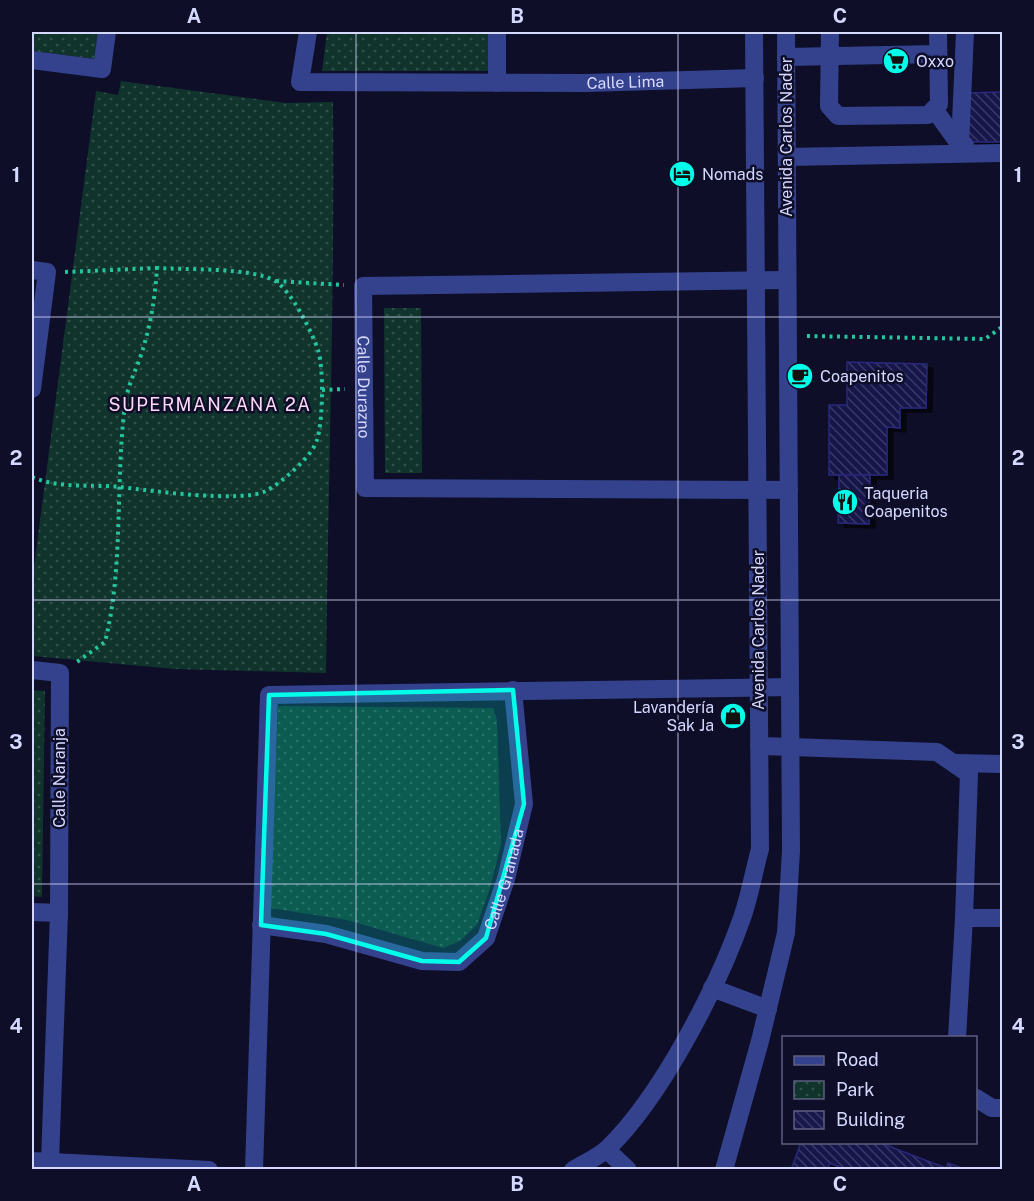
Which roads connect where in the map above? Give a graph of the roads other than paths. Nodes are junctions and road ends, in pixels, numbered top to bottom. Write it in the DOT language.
graph roads {
  1 [pos="107,32"];
  2 [pos="308,32"];
  3 [pos="497,32"];
  4 [pos="754,32"];
  5 [pos="786,32"];
  6 [pos="830,32"];
  7 [pos="938,32"];
  8 [pos="965,32"];
  9 [pos="938,54"];
  10 [pos="830,56"];
  11 [pos="786,57"];
  12 [pos="32,60"];
  13 [pos="755,78"];
  14 [pos="497,83"];
  15 [pos="934,109"];
  16 [pos="960,145"];
  17 [pos="1002,146"];
  18 [pos="1002,153"];
  19 [pos="787,157"];
  20 [pos="39,271"];
  21 [pos="756,279"];
  22 [pos="787,280"];
  23 [pos="32,389"];
  24 [pos="758,489"];
  25 [pos="789,490"];
  26 [pos="32,670"];
  27 [pos="759,686"];
  28 [pos="790,687"];
  29 [pos="513,690"];
  30 [pos="759,746"];
  31 [pos="790,746"];
  32 [pos="956,764"];
  33 [pos="1002,764"];
  34 [pos="32,912"];
  35 [pos="58,913"];
  36 [pos="964,918"];
  37 [pos="1002,918"];
  38 [pos="261,925"];
  39 [pos="712,988"];
  40 [pos="768,1009"];
  41 [pos="957,1036"];
  42 [pos="977,1099"];
  43 [pos="1002,1108"];
  44 [pos="607,1150"];
  45 [pos="32,1161"];
  46 [pos="50,1161"];
  47 [pos="209,1170"];
  48 [pos="254,1170"];
  49 [pos="573,1170"];
  50 [pos="628,1170"];
  51 [pos="724,1170"];
  1 -- 12 [label="street"];
  2 -- 14 [label="street, Calle Lima"];
  3 -- 14 [label="street"];
  4 -- 13 [label="street, Avenida Carlos Nader"];
  5 -- 11 [label="street, Avenida Carlos Nader"];
  6 -- 10 [label="street"];
  7 -- 9 [label="street"];
  8 -- 16 [label="street"];
  9 -- 10 [label="street"];
  9 -- 15 [label="street"];
  10 -- 11 [label="street"];
  10 -- 15 [label="street"];
  11 -- 19 [label="street, Avenida Carlos Nader"];
  13 -- 14 [label="street, Calle Lima"];
  13 -- 21 [label="street, Avenida Carlos Nader"];
  15 -- 16 [label="street"];
  16 -- 17 [label="street"];
  18 -- 19 [label="street"];
  19 -- 22 [label="street, Avenida Carlos Nader"];
  20 -- 23 [label="street"];
  21 -- 22 [label="street"];
  21 -- 24 [label="street, Avenida Carlos Nader"];
  21 -- 24 [label="street, Calle Durazno"];
  22 -- 25 [label="street, Avenida Carlos Nader"];
  24 -- 25 [label="street, Calle Durazno"];
  24 -- 27 [label="street, Avenida Carlos Nader"];
  25 -- 28 [label="street, Avenida Carlos Nader"];
  26 -- 35 [label="street, Calle Naranja"];
  27 -- 28 [label="street"];
  27 -- 29 [label="street"];
  27 -- 30 [label="street, Avenida Carlos Nader"];
  28 -- 31 [label="street, Avenida Carlos Nader"];
  29 -- 38 [label="street"];
  29 -- 38 [label="street, Calle Granada"];
  30 -- 31 [label="street"];
  30 -- 39 [label="street, Avenida Carlos Nader"];
  31 -- 32 [label="street"];
  31 -- 40 [label="street, Avenida Carlos Nader"];
  32 -- 33 [label="street"];
  32 -- 36 [label="street"];
  34 -- 35 [label="street"];
  35 -- 46 [label="street, Calle Naranja"];
  36 -- 37 [label="street"];
  36 -- 41 [label="street"];
  38 -- 48 [label="street"];
  39 -- 40 [label="street"];
  39 -- 44 [label="street, Avenida Carlos Nader"];
  40 -- 51 [label="street, Avenida Carlos Nader"];
  42 -- 43 [label="street"];
  44 -- 49 [label="street, Avenida Carlos Nader"];
  44 -- 50 [label="street"];
  45 -- 46 [label="street"];
  46 -- 47 [label="street"];
}
